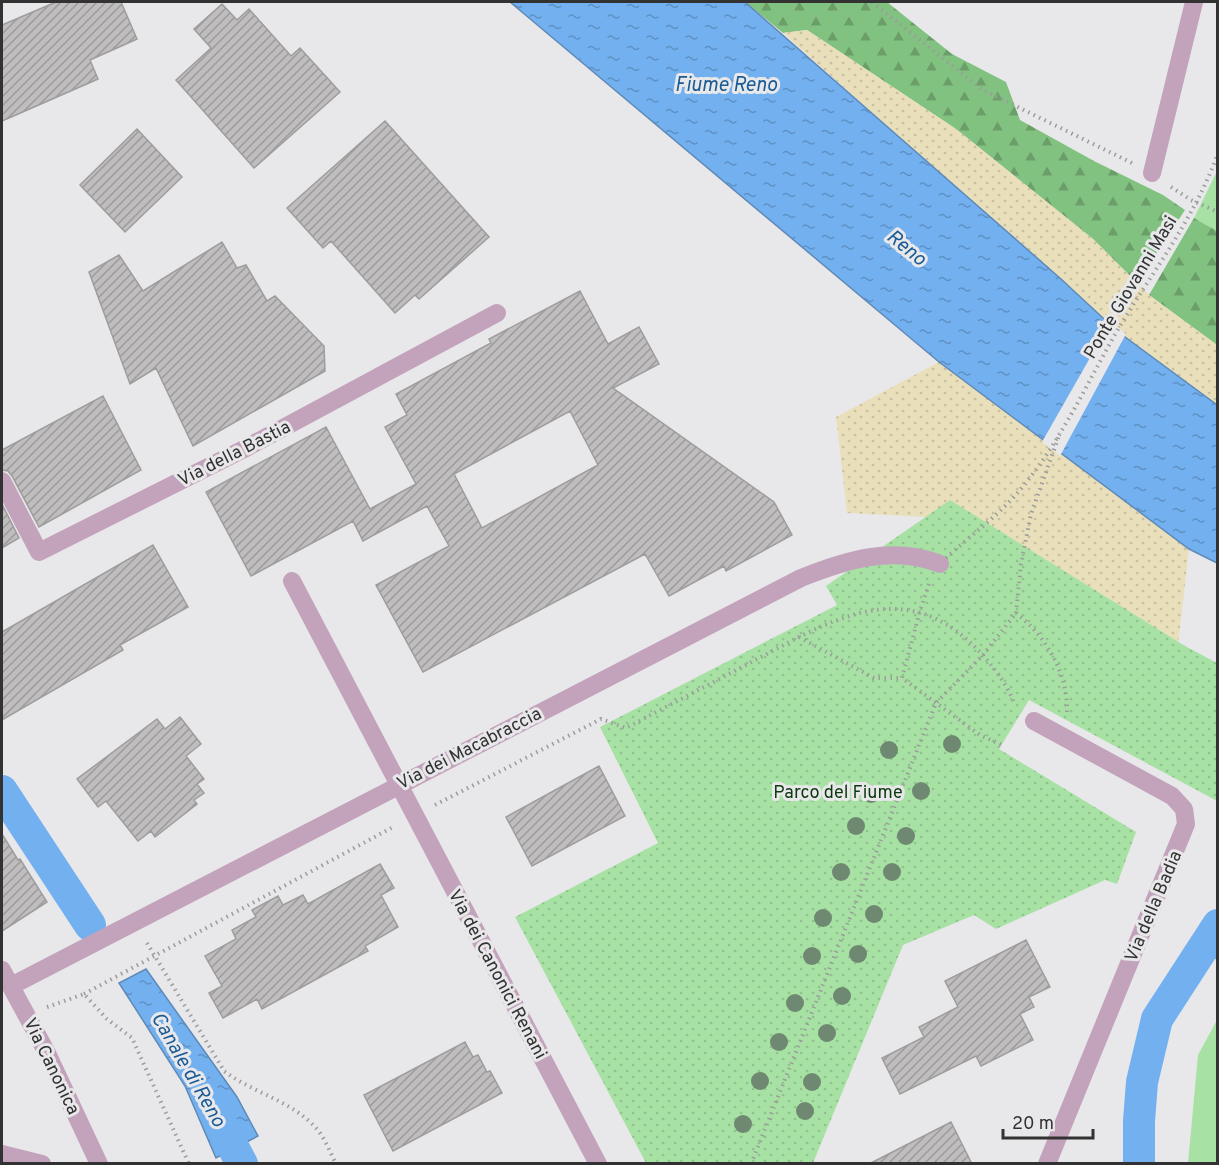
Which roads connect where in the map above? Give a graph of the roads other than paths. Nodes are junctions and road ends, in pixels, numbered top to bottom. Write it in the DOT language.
graph roads {
  1 [pos="1194,2"];
  2 [pos="1152,173"];
  3 [pos="497,313"];
  4 [pos="2,481"];
  5 [pos="943,561"];
  6 [pos="292,581"];
  7 [pos="1034,720"];
  8 [pos="398,784"];
  9 [pos="6,978"];
  10 [pos="2,1154"];
  11 [pos="42,1164"];
  12 [pos="99,1164"];
  13 [pos="598,1164"];
  14 [pos="1047,1164"];
  1 -- 2 [label="street"];
  3 -- 4 [label="street, Via della Bastia"];
  5 -- 8 [label="street, Via dei Macabraccia"];
  6 -- 8 [label="street, Via dei Canonici Renani"];
  7 -- 14 [label="street, Via della Badia"];
  8 -- 9 [label="street, Via dei Macabraccia"];
  8 -- 13 [label="street, Via dei Canonici Renani"];
  9 -- 12 [label="street, Via Canonica"];
  10 -- 11 [label="street"];
}
